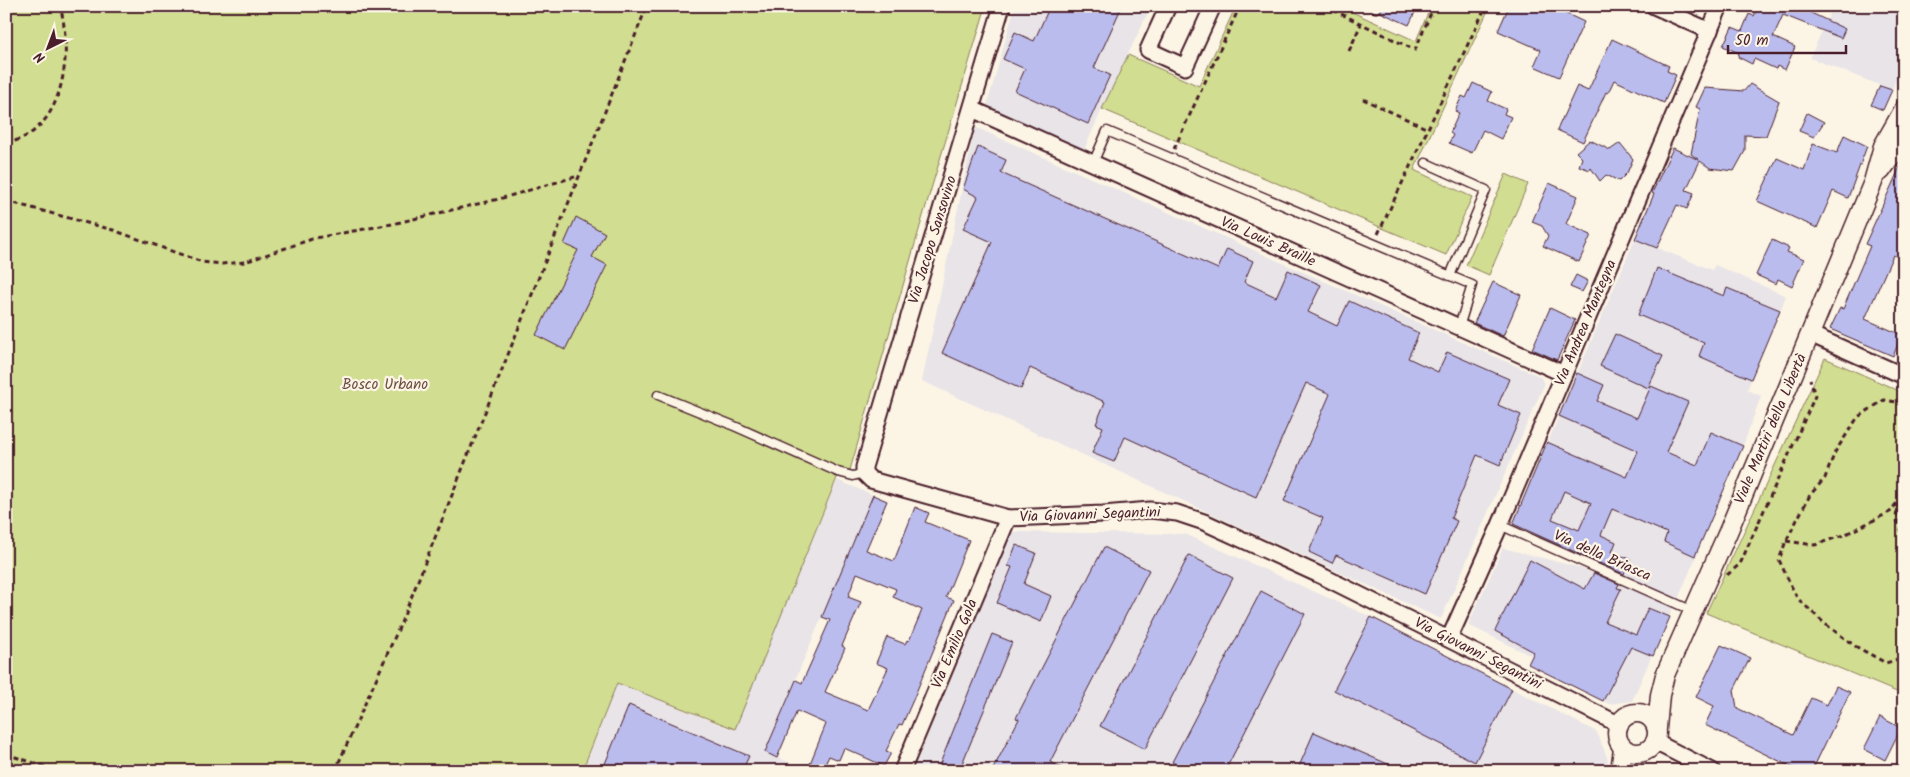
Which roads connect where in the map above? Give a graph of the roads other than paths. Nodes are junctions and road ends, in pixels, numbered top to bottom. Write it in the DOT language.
graph roads {
  1 [pos="1002,6"];
  2 [pos="1168,6"];
  3 [pos="1213,6"];
  4 [pos="1654,6"];
  5 [pos="1720,6"];
  6 [pos="1710,31"];
  7 [pos="972,109"];
  8 [pos="1904,109"];
  9 [pos="1904,139"];
  10 [pos="1093,163"];
  11 [pos="1426,163"];
  12 [pos="1873,182"];
  13 [pos="1450,276"];
  14 [pos="1459,327"];
  15 [pos="1810,334"];
  16 [pos="1564,374"];
  17 [pos="1904,376"];
  18 [pos="658,395"];
  19 [pos="864,474"];
  20 [pos="1008,518"];
  21 [pos="1500,525"];
  22 [pos="1693,611"];
  23 [pos="1449,639"];
  24 [pos="1665,675"];
  25 [pos="1636,713"];
  26 [pos="1618,724"];
  27 [pos="1651,741"];
  28 [pos="1623,748"];
  29 [pos="902,771"];
  30 [pos="1620,771"];
  31 [pos="1630,771"];
  32 [pos="1712,771"];
  1 -- 7 [label="street, Via Jacopo Sansovino"];
  2 -- 3 [label="street"];
  4 -- 6 [label="street"];
  5 -- 6 [label="street, Via Andrea Mantegna"];
  6 -- 16 [label="street, Via Andrea Mantegna"];
  7 -- 10 [label="street, Via Louis Braille"];
  7 -- 19 [label="street, Via Jacopo Sansovino"];
  8 -- 12 [label="street, Viale Martiri della Libertà"];
  9 -- 12 [label="street, Viale Martiri della Libertà"];
  10 -- 13 [label="lane"];
  10 -- 14 [label="street, Via Louis Braille"];
  11 -- 13 [label="lane"];
  12 -- 15 [label="street, Viale Martiri della Libertà"];
  13 -- 14 [label="lane"];
  14 -- 16 [label="street, Via Louis Braille"];
  15 -- 17 [label="street"];
  15 -- 22 [label="street, Viale Martiri della Libertà"];
  16 -- 21 [label="street, Via Andrea Mantegna"];
  18 -- 19 [label="lane, Via Giovanni Segantini"];
  19 -- 20 [label="street, Via Giovanni Segantini"];
  20 -- 23 [label="street, Via Giovanni Segantini"];
  20 -- 29 [label="street, Via Emilio Gola"];
  21 -- 22 [label="lane, Via della Briasca"];
  21 -- 23 [label="street, Via Andrea Mantegna"];
  22 -- 24 [label="street, Viale Martiri della Libertà"];
  23 -- 26 [label="street, Via Giovanni Segantini"];
  24 -- 25 [label="street, Viale Martiri della Libertà"];
  24 -- 27 [label="street, Viale Martiri della Libertà"];
  25 -- 26 [label="street, Viale Martiri della Libertà"];
  25 -- 27 [label="street"];
  26 -- 28 [label="street"];
  27 -- 28 [label="street"];
  27 -- 31 [label="street, Viale Martiri della Libertà"];
  27 -- 32 [label="street"];
  28 -- 30 [label="street"];
}
